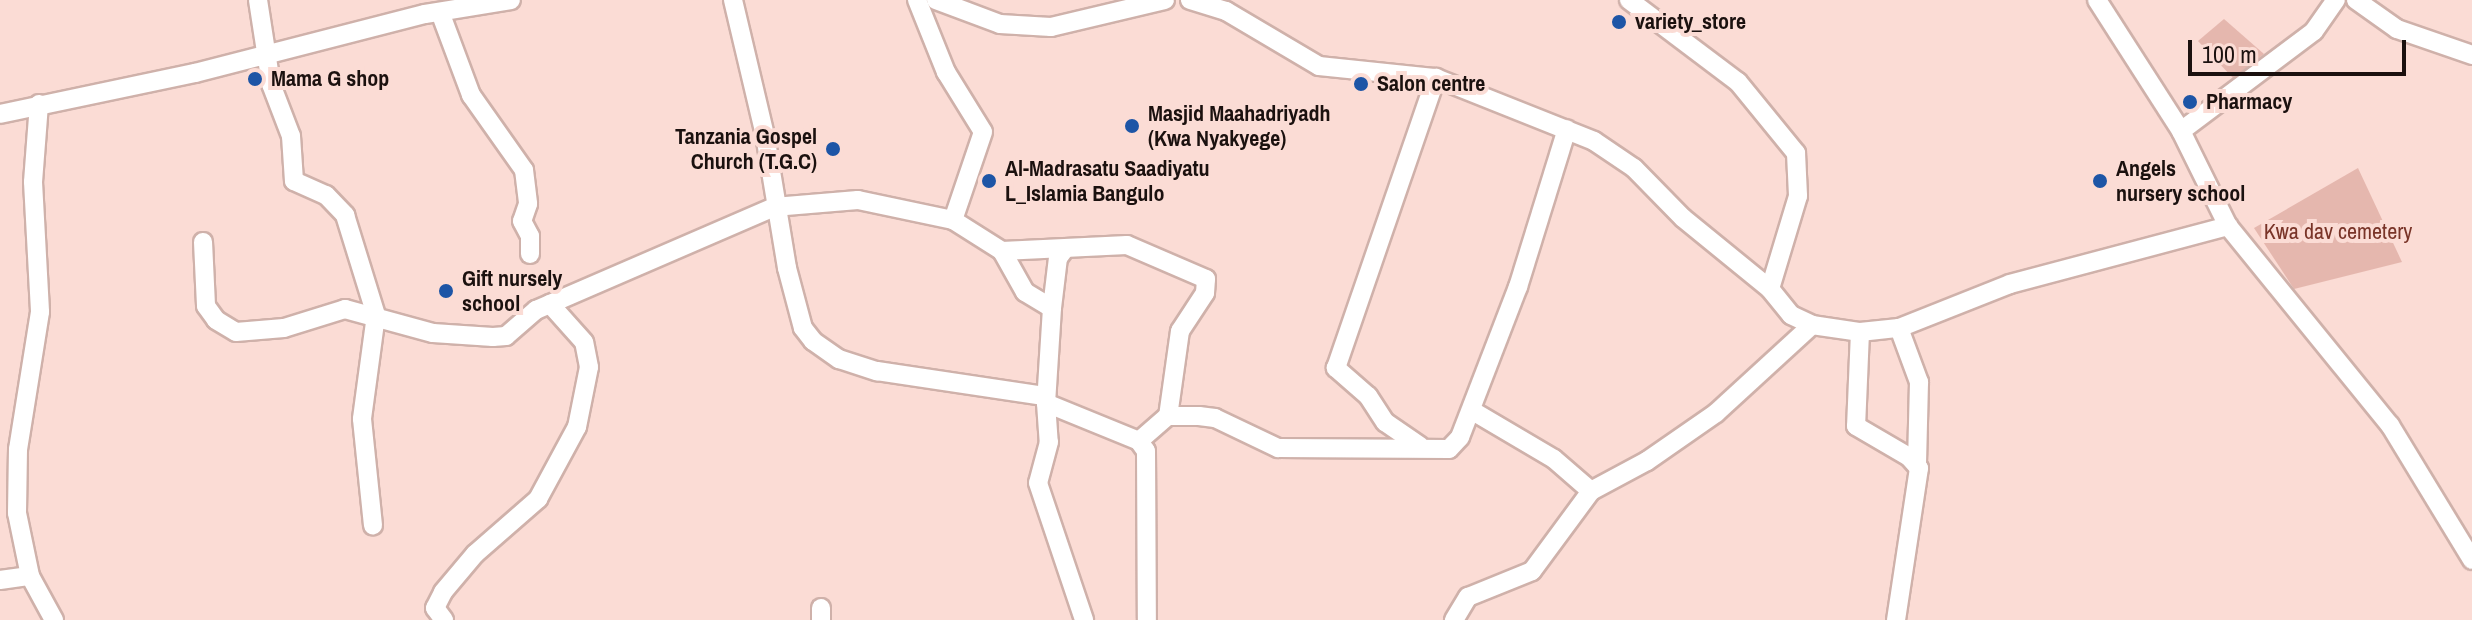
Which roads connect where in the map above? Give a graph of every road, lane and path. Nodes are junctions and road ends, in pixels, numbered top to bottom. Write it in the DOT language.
graph roads {
  1 [pos="258,0"];
  2 [pos="511,0"];
  3 [pos="733,0"];
  4 [pos="917,0"];
  5 [pos="936,0"];
  6 [pos="1165,0"];
  7 [pos="1190,0"];
  8 [pos="1629,0"];
  9 [pos="2097,0"];
  10 [pos="2336,0"];
  11 [pos="2356,0"];
  12 [pos="1142,3"];
  13 [pos="1230,6"];
  14 [pos="440,12"];
  15 [pos="265,52"];
  16 [pos="2472,55"];
  17 [pos="1436,78"];
  18 [pos="39,104"];
  19 [pos="0,114"];
  20 [pos="1567,129"];
  21 [pos="2181,131"];
  22 [pos="774,207"];
  23 [pos="953,220"];
  24 [pos="2228,226"];
  25 [pos="203,242"];
  26 [pos="1064,250"];
  27 [pos="1002,251"];
  28 [pos="530,254"];
  29 [pos="1770,289"];
  30 [pos="550,304"];
  31 [pos="1052,308"];
  32 [pos="376,315"];
  33 [pos="1812,325"];
  34 [pos="1899,328"];
  35 [pos="1860,332"];
  36 [pos="1045,399"];
  37 [pos="1471,410"];
  38 [pos="1168,416"];
  39 [pos="1139,441"];
  40 [pos="1420,446"];
  41 [pos="1917,462"];
  42 [pos="1591,491"];
  43 [pos="373,525"];
  44 [pos="2472,560"];
  45 [pos="30,576"];
  46 [pos="0,580"];
  47 [pos="54,620"];
  48 [pos="444,620"];
  49 [pos="1084,620"];
  50 [pos="1147,620"];
  51 [pos="1454,620"];
  52 [pos="1896,620"];
  1 -- 15 [label="street"];
  2 -- 14 [label="street"];
  3 -- 22 [label="street"];
  4 -- 23 [label="street"];
  5 -- 12 [label="street"];
  6 -- 12 [label="street"];
  7 -- 13 [label="street"];
  8 -- 29 [label="street"];
  9 -- 21 [label="street"];
  10 -- 21 [label="street"];
  11 -- 16 [label="street"];
  13 -- 17 [label="street"];
  14 -- 15 [label="street"];
  14 -- 28 [label="street"];
  15 -- 18 [label="street"];
  15 -- 32 [label="street"];
  17 -- 20 [label="street"];
  17 -- 40 [label="street"];
  18 -- 19 [label="street"];
  18 -- 45 [label="street"];
  20 -- 29 [label="street"];
  20 -- 37 [label="street"];
  21 -- 24 [label="street"];
  22 -- 23 [label="street"];
  22 -- 30 [label="street"];
  22 -- 36 [label="street"];
  23 -- 27 [label="street"];
  24 -- 34 [label="street"];
  24 -- 44 [label="street"];
  25 -- 32 [label="street"];
  26 -- 27 [label="street"];
  26 -- 31 [label="street"];
  26 -- 38 [label="street"];
  27 -- 31 [label="street"];
  29 -- 33 [label="street"];
  30 -- 32 [label="street"];
  30 -- 48 [label="street"];
  31 -- 36 [label="street"];
  32 -- 43 [label="street"];
  33 -- 35 [label="street"];
  33 -- 42 [label="street"];
  34 -- 35 [label="street"];
  34 -- 41 [label="street"];
  35 -- 41 [label="street"];
  36 -- 39 [label="street"];
  36 -- 49 [label="street"];
  37 -- 40 [label="street"];
  37 -- 42 [label="street"];
  38 -- 39 [label="street"];
  38 -- 40 [label="street"];
  39 -- 50 [label="street"];
  41 -- 52 [label="street"];
  42 -- 51 [label="street"];
  45 -- 46 [label="street"];
  45 -- 47 [label="street"];
}
